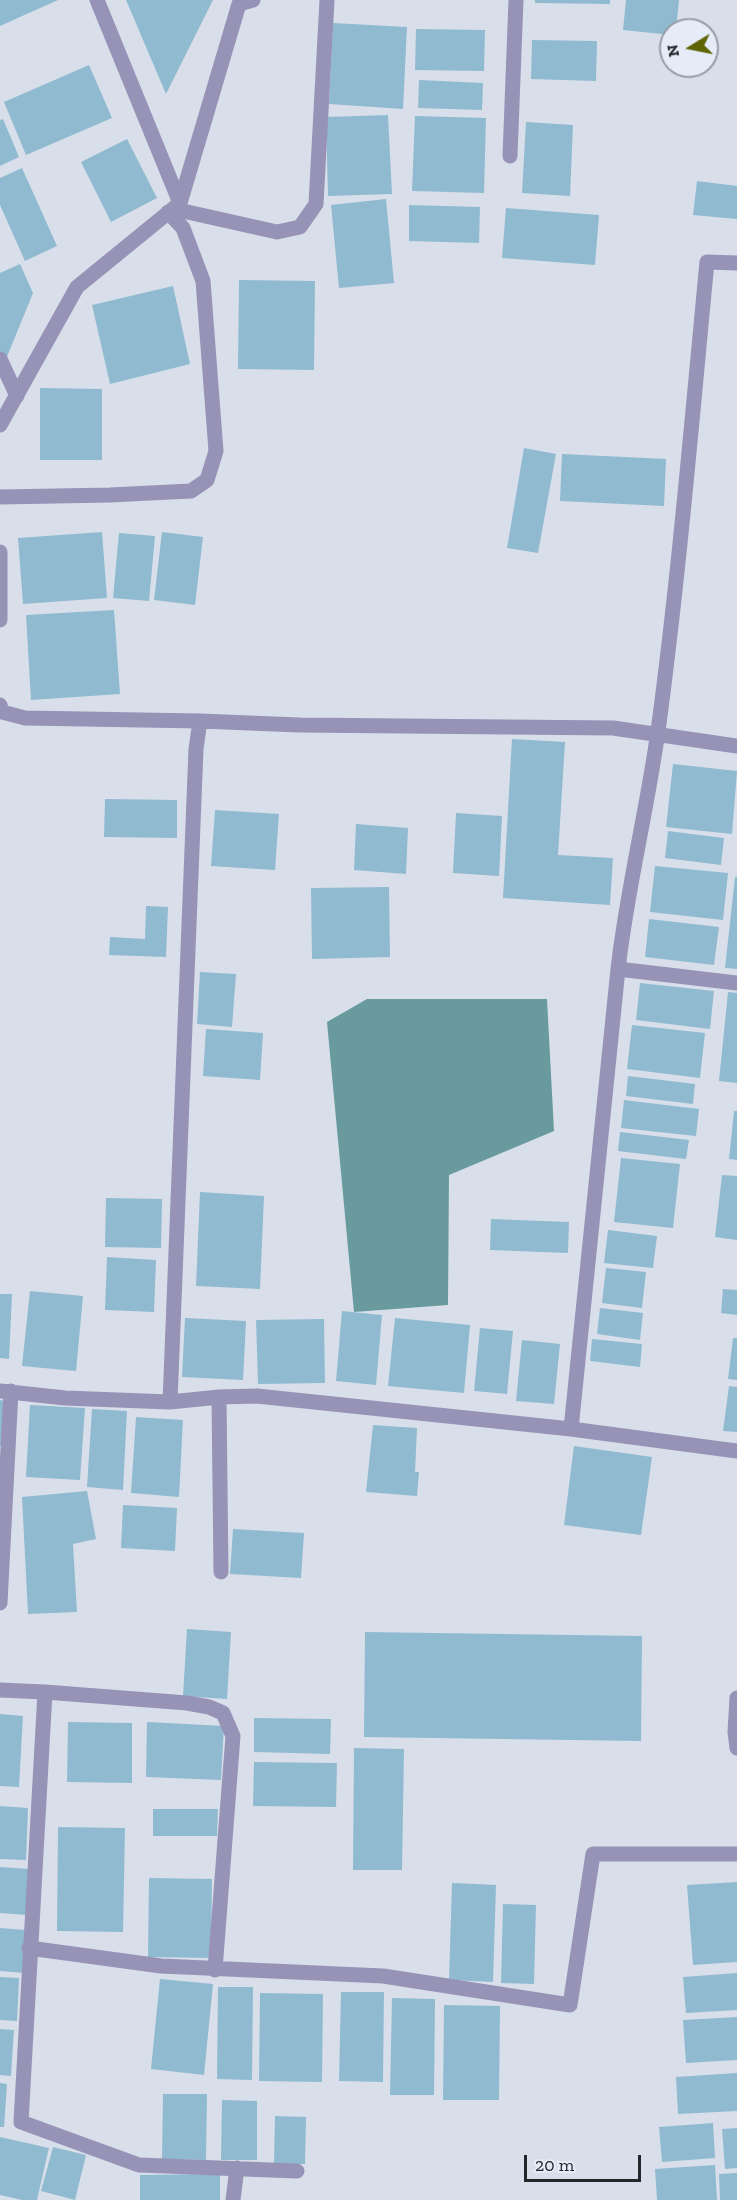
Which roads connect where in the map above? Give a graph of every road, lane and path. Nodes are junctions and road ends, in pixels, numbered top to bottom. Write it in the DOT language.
graph roads {
  1 [pos="97,0"];
  2 [pos="327,0"];
  3 [pos="516,0"];
  4 [pos="244,1"];
  5 [pos="510,156"];
  6 [pos="174,208"];
  7 [pos="737,263"];
  8 [pos="0,359"];
  9 [pos="17,396"];
  10 [pos="0,425"];
  11 [pos="0,497"];
  12 [pos="0,552"];
  13 [pos="0,621"];
  14 [pos="0,705"];
  15 [pos="200,721"];
  16 [pos="658,733"];
  17 [pos="737,746"];
  18 [pos="618,969"];
  19 [pos="737,983"];
  20 [pos="6,1391"];
  21 [pos="219,1397"];
  22 [pos="170,1402"];
  23 [pos="572,1429"];
  24 [pos="737,1452"];
  25 [pos="221,1572"];
  26 [pos="0,1603"];
  27 [pos="0,1690"];
  28 [pos="45,1692"];
  29 [pos="737,1698"];
  30 [pos="737,1705"];
  31 [pos="737,1748"];
  32 [pos="737,1854"];
  33 [pos="29,1948"];
  34 [pos="215,1970"];
  35 [pos="237,2168"];
  36 [pos="297,2170"];
  37 [pos="232,2200"];
  1 -- 6 [label="street"];
  2 -- 6 [label="street"];
  3 -- 5 [label="street"];
  4 -- 6 [label="street"];
  6 -- 9 [label="street"];
  6 -- 11 [label="street"];
  7 -- 16 [label="street"];
  8 -- 9 [label="street"];
  9 -- 10 [label="street"];
  12 -- 13 [label="street"];
  14 -- 15 [label="street"];
  15 -- 16 [label="street"];
  15 -- 22 [label="street"];
  16 -- 17 [label="street"];
  16 -- 18 [label="street"];
  18 -- 19 [label="street"];
  18 -- 23 [label="street"];
  20 -- 22 [label="street"];
  20 -- 26 [label="street"];
  21 -- 22 [label="street"];
  21 -- 23 [label="street"];
  21 -- 25 [label="street"];
  23 -- 24 [label="street"];
  27 -- 28 [label="street"];
  28 -- 33 [label="street"];
  28 -- 34 [label="street"];
  29 -- 30 [label="street"];
  30 -- 31 [label="street"];
  32 -- 34 [label="street"];
  33 -- 34 [label="street"];
  33 -- 35 [label="street"];
  35 -- 36 [label="street"];
  35 -- 37 [label="street"];
}
